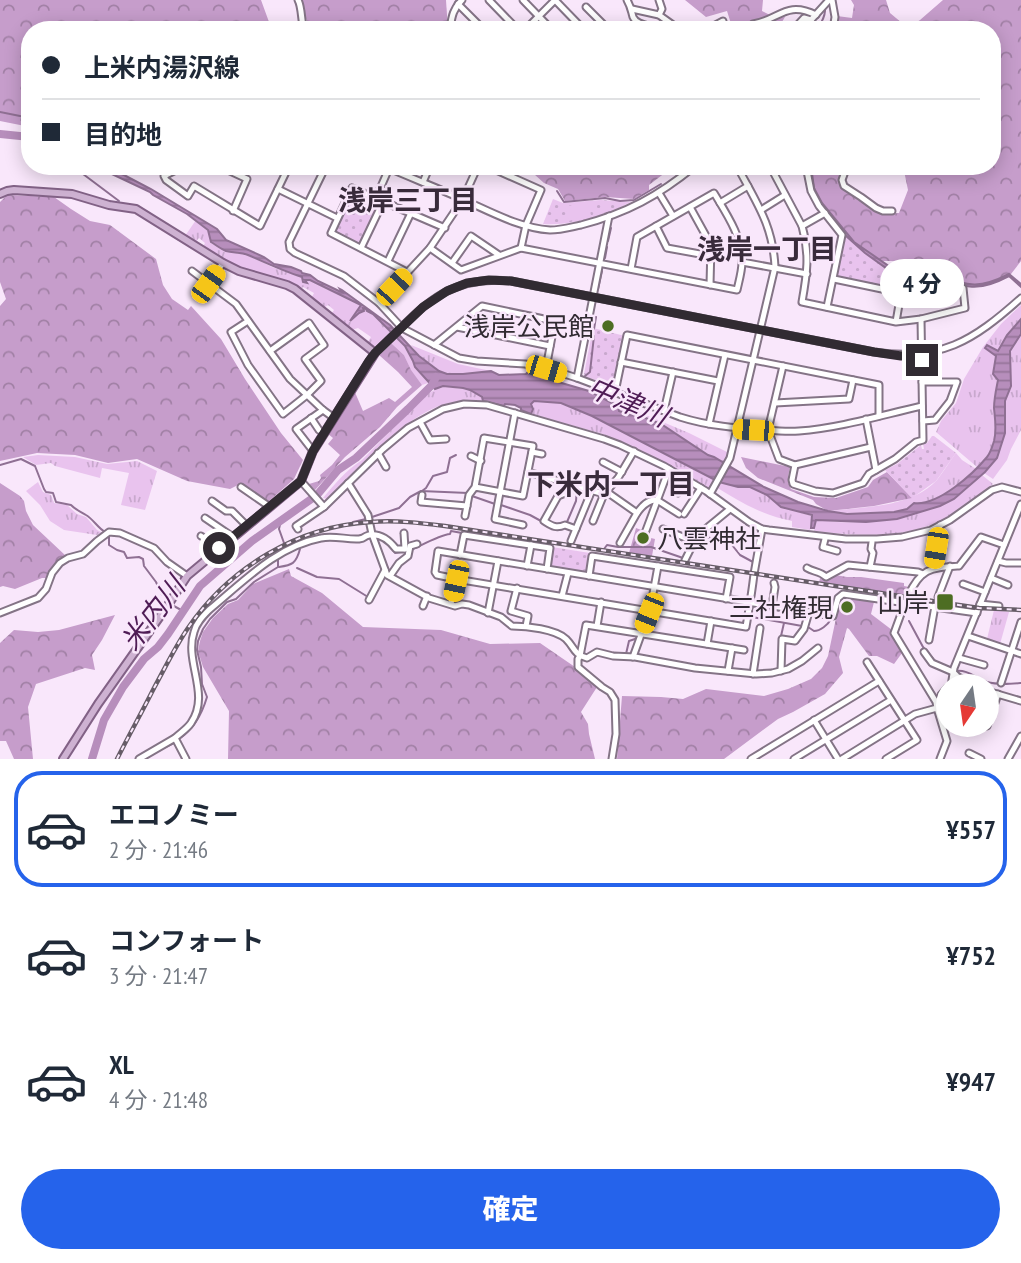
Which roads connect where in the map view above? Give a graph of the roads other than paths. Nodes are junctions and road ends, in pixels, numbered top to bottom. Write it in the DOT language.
graph roads {
  1 [pos="298,0"];
  2 [pos="489,0"];
  3 [pos="523,0"];
  4 [pos="627,0"];
  5 [pos="831,0"];
  6 [pos="661,1"];
  7 [pos="460,2"];
  8 [pos="586,7"];
  9 [pos="632,9"];
  10 [pos="659,15"];
  11 [pos="539,17"];
  12 [pos="814,18"];
  13 [pos="302,21"];
  14 [pos="451,21"];
  15 [pos="476,21"];
  16 [pos="509,21"];
  17 [pos="535,21"];
  18 [pos="543,21"];
  19 [pos="575,21"];
  20 [pos="600,21"];
  21 [pos="637,21"];
  22 [pos="667,21"];
  23 [pos="764,21"];
  24 [pos="801,21"];
  25 [pos="812,21"];
  26 [pos="834,21"];
  27 [pos="166,175"];
  28 [pos="238,175"];
  29 [pos="285,175"];
  30 [pos="322,175"];
  31 [pos="385,175"];
  32 [pos="407,175"];
  33 [pos="426,175"];
  34 [pos="474,175"];
  35 [pos="507,175"];
  36 [pos="683,175"];
  37 [pos="742,175"];
  38 [pos="775,175"];
  39 [pos="808,175"];
  40 [pos="844,175"];
  41 [pos="423,182"];
  42 [pos="748,186"];
  43 [pos="278,189"];
  44 [pos="659,193"];
  45 [pos="0,194"];
  46 [pos="785,195"];
  47 [pos="376,198"];
  48 [pos="463,199"];
  49 [pos="383,202"];
  50 [pos="308,203"];
  51 [pos="720,203"];
  52 [pos="690,207"];
  53 [pos="761,210"];
  54 [pos="233,211"];
  55 [pos="892,211"];
  56 [pos="825,212"];
  57 [pos="411,213"];
  58 [pos="609,216"];
  59 [pos="673,216"];
  60 [pos="337,218"];
  61 [pos="526,225"];
  62 [pos="656,226"];
  63 [pos="802,226"];
  64 [pos="445,228"];
  65 [pos="361,248"];
  66 [pos="430,248"];
  67 [pos="521,248"];
  68 [pos="499,255"];
  69 [pos="710,256"];
  70 [pos="388,261"];
  71 [pos="742,262"];
  72 [pos="452,263"];
  73 [pos="600,263"];
  74 [pos="223,264"];
  75 [pos="775,267"];
  76 [pos="631,269"];
  77 [pos="192,271"];
  78 [pos="407,272"];
  79 [pos="807,274"];
  80 [pos="834,279"];
  81 [pos="208,284"];
  82 [pos="710,285"];
  83 [pos="901,293"];
  84 [pos="594,297"];
  85 [pos="1021,298"];
  86 [pos="379,303"];
  87 [pos="827,307"];
  88 [pos="921,319"];
  89 [pos="248,320"];
  90 [pos="555,321"];
  91 [pos="896,322"];
  92 [pos="457,327"];
  93 [pos="587,328"];
  94 [pos="761,329"];
  95 [pos="399,331"];
  96 [pos="434,345"];
  97 [pos="550,345"];
  98 [pos="270,351"];
  99 [pos="375,353"];
  100 [pos="922,354"];
  101 [pos="725,355"];
  102 [pos="754,360"];
  103 [pos="621,362"];
  104 [pos="783,366"];
  105 [pos="546,369"];
  106 [pos="673,372"];
  107 [pos="577,378"];
  108 [pos="853,380"];
  109 [pos="718,381"];
  110 [pos="922,382"];
  111 [pos="615,392"];
  112 [pos="307,395"];
  113 [pos="775,403"];
  114 [pos="922,406"];
  115 [pos="323,410"];
  116 [pos="664,411"];
  117 [pos="515,413"];
  118 [pos="879,416"];
  119 [pos="311,418"];
  120 [pos="334,418"];
  121 [pos="866,419"];
  122 [pos="923,421"];
  123 [pos="419,422"];
  124 [pos="709,424"];
  125 [pos="738,429"];
  126 [pos="319,430"];
  127 [pos="768,430"];
  128 [pos="446,439"];
  129 [pos="510,442"];
  130 [pos="871,447"];
  131 [pos="313,451"];
  132 [pos="634,451"];
  133 [pos="532,452"];
  134 [pos="378,453"];
  135 [pos="542,453"];
  136 [pos="471,456"];
  137 [pos="481,461"];
  138 [pos="603,461"];
  139 [pos="795,465"];
  140 [pos="386,467"];
  141 [pos="669,469"];
  142 [pos="876,470"];
  143 [pos="528,472"];
  144 [pos="622,472"];
  145 [pos="687,480"];
  146 [pos="301,481"];
  147 [pos="348,483"];
  148 [pos="574,485"];
  149 [pos="241,487"];
  150 [pos="475,487"];
  151 [pos="701,488"];
  152 [pos="592,490"];
  153 [pos="500,491"];
  154 [pos="711,492"];
  155 [pos="1021,492"];
  156 [pos="605,493"];
  157 [pos="678,493"];
  158 [pos="422,495"];
  159 [pos="657,500"];
  160 [pos="212,501"];
  161 [pos="322,505"];
  162 [pos="467,506"];
  163 [pos="1021,506"];
  164 [pos="270,507"];
  165 [pos="730,509"];
  166 [pos="637,513"];
  167 [pos="465,516"];
  168 [pos="205,518"];
  169 [pos="593,521"];
  170 [pos="523,525"];
  171 [pos="940,525"];
  172 [pos="247,526"];
  173 [pos="298,529"];
  174 [pos="576,529"];
  175 [pos="663,529"];
  176 [pos="762,529"];
  177 [pos="404,533"];
  178 [pos="645,533"];
  179 [pos="372,534"];
  180 [pos="201,536"];
  181 [pos="233,537"];
  182 [pos="825,539"];
  183 [pos="571,541"];
  184 [pos="694,541"];
  185 [pos="872,542"];
  186 [pos="620,543"];
  187 [pos="416,544"];
  188 [pos="531,545"];
  189 [pos="1004,545"];
  190 [pos="219,548"];
  191 [pos="406,549"];
  192 [pos="836,551"];
  193 [pos="460,555"];
  194 [pos="685,560"];
  195 [pos="498,561"];
  196 [pos="998,561"];
  197 [pos="1021,563"];
  198 [pos="527,566"];
  199 [pos="658,566"];
  200 [pos="950,566"];
  201 [pos="870,567"];
  202 [pos="807,568"];
  203 [pos="933,568"];
  204 [pos="547,569"];
  205 [pos="385,570"];
  206 [pos="568,573"];
  207 [pos="923,574"];
  208 [pos="187,576"];
  209 [pos="390,576"];
  210 [pos="589,576"];
  211 [pos="991,578"];
  212 [pos="456,579"];
  213 [pos="774,583"];
  214 [pos="963,583"];
  215 [pos="493,584"];
  216 [pos="1008,585"];
  217 [pos="654,587"];
  218 [pos="517,588"];
  219 [pos="985,592"];
  220 [pos="427,596"];
  221 [pos="562,596"];
  222 [pos="908,596"];
  223 [pos="938,597"];
  224 [pos="726,599"];
  225 [pos="369,600"];
  226 [pos="601,602"];
  227 [pos="750,603"];
  228 [pos="905,603"];
  229 [pos="451,604"];
  230 [pos="980,604"];
  231 [pos="423,606"];
  232 [pos="772,606"];
  233 [pos="935,606"];
  234 [pos="999,606"];
  235 [pos="650,610"];
  236 [pos="0,612"];
  237 [pos="809,612"];
  238 [pos="489,613"];
  239 [pos="977,613"];
  240 [pos="488,621"];
  241 [pos="711,621"];
  242 [pos="1021,622"];
  243 [pos="526,626"];
  244 [pos="597,626"];
  245 [pos="760,628"];
  246 [pos="641,633"];
  247 [pos="968,636"];
  248 [pos="929,640"];
  249 [pos="706,644"];
  250 [pos="732,648"];
  251 [pos="818,648"];
  252 [pos="744,650"];
  253 [pos="1011,650"];
  254 [pos="924,652"];
  255 [pos="1021,654"];
  256 [pos="580,656"];
  257 [pos="633,657"];
  258 [pos="959,658"];
  259 [pos="867,662"];
  260 [pos="984,665"];
  261 [pos="728,671"];
  262 [pos="780,671"];
  263 [pos="953,672"];
  264 [pos="753,674"];
  265 [pos="956,674"];
  266 [pos="879,681"];
  267 [pos="1001,683"];
  268 [pos="999,694"];
  269 [pos="891,700"];
  270 [pos="1021,701"];
  271 [pos="936,702"];
  272 [pos="936,708"];
  273 [pos="814,720"];
  274 [pos="905,721"];
  275 [pos="1021,736"];
  276 [pos="946,737"];
  277 [pos="174,738"];
  278 [pos="826,740"];
  279 [pos="969,753"];
  280 [pos="1011,757"];
  281 [pos="63,759"];
  282 [pos="139,759"];
  283 [pos="187,759"];
  284 [pos="612,759"];
  285 [pos="751,759"];
  286 [pos="794,759"];
  287 [pos="840,759"];
  288 [pos="886,759"];
  289 [pos="940,759"];
  290 [pos="981,759"];
  1 -- 13 [label="street"];
  2 -- 16 [label="street"];
  3 -- 11 [label="street"];
  4 -- 9 [label="street"];
  5 -- 12 [label="street"];
  5 -- 26 [label="street"];
  6 -- 10 [label="street"];
  7 -- 14 [label="street"];
  7 -- 15 [label="street"];
  8 -- 20 [label="street"];
  9 -- 10 [label="street"];
  9 -- 21 [label="street"];
  10 -- 22 [label="street"];
  11 -- 17 [label="street"];
  11 -- 18 [label="street"];
  11 -- 19 [label="street"];
  12 -- 23 [label="street"];
  12 -- 24 [label="street"];
  12 -- 25 [label="street"];
  27 -- 54 [label="street"];
  28 -- 54 [label="street"];
  29 -- 43 [label="street"];
  30 -- 50 [label="street"];
  31 -- 47 [label="street"];
  32 -- 41 [label="street"];
  33 -- 41 [label="street"];
  34 -- 48 [label="street"];
  35 -- 61 [label="street"];
  36 -- 44 [label="street"];
  37 -- 42 [label="street"];
  38 -- 46 [label="street"];
  39 -- 56 [label="street"];
  40 -- 55 [label="street"];
  41 -- 48 [label="street"];
  42 -- 51 [label="street"];
  42 -- 53 [label="street"];
  43 -- 50 [label="street"];
  43 -- 54 [label="street"];
  44 -- 58 [label="street"];
  44 -- 59 [label="street"];
  45 -- 74 [label="main road"];
  46 -- 53 [label="street"];
  46 -- 63 [label="street"];
  47 -- 49 [label="street"];
  47 -- 60 [label="street"];
  48 -- 61 [label="street"];
  48 -- 64 [label="street"];
  49 -- 57 [label="street"];
  49 -- 65 [label="street"];
  50 -- 60 [label="street"];
  50 -- 86 [label="street"];
  51 -- 52 [label="street"];
  51 -- 71 [label="street"];
  52 -- 59 [label="street"];
  52 -- 69 [label="street"];
  53 -- 75 [label="street"];
  56 -- 63 [label="street"];
  56 -- 80 [label="street"];
  57 -- 64 [label="street"];
  57 -- 70 [label="street"];
  58 -- 61 [label="street"];
  58 -- 73 [label="street"];
  59 -- 62 [label="street"];
  60 -- 65 [label="street"];
  61 -- 67 [label="street"];
  62 -- 69 [label="street"];
  62 -- 76 [label="street"];
  63 -- 79 [label="street"];
  64 -- 66 [label="street"];
  65 -- 70 [label="street"];
  66 -- 72 [label="street"];
  66 -- 78 [label="street"];
  67 -- 68 [label="street"];
  67 -- 73 [label="street"];
  68 -- 72 [label="street"];
  68 -- 72 [label="street"];
  69 -- 82 [label="street"];
  70 -- 78 [label="street"];
  71 -- 75 [label="street"];
  71 -- 82 [label="street"];
  73 -- 76 [label="street"];
  73 -- 84 [label="street"];
  74 -- 81 [label="street"];
  74 -- 99 [label="main road"];
  75 -- 79 [label="street"];
  75 -- 94 [label="street"];
  76 -- 82 [label="street"];
  77 -- 81 [label="street"];
  78 -- 86 [label="street"];
  79 -- 87 [label="street"];
  80 -- 83 [label="street"];
  80 -- 87 [label="street"];
  81 -- 89 [label="street"];
  83 -- 88 [label="street"];
  83 -- 91 [label="street"];
  84 -- 93 [label="street"];
  84 -- 94 [label="street"];
  84 -- 95 [label="street"];
  85 -- 100 [label="street"];
  86 -- 95 [label="street"];
  87 -- 91 [label="street"];
  88 -- 91 [label="street"];
  88 -- 100 [label="street"];
  89 -- 98 [label="street"];
  89 -- 112 [label="street"];
  90 -- 92 [label="street"];
  90 -- 93 [label="street"];
  90 -- 97 [label="street"];
  92 -- 96 [label="street"];
  92 -- 97 [label="street"];
  93 -- 107 [label="street"];
  94 -- 100 [label="street"];
  94 -- 102 [label="street"];
  95 -- 96 [label="street"];
  95 -- 99 [label="street"];
  96 -- 105 [label="street"];
  97 -- 105 [label="street"];
  98 -- 112 [label="street"];
  98 -- 112 [label="street"];
  99 -- 120 [label="main road"];
  100 -- 110 [label="street"];
  101 -- 102 [label="street"];
  101 -- 103 [label="street"];
  101 -- 109 [label="street"];
  102 -- 104 [label="street"];
  102 -- 125 [label="street"];
  103 -- 106 [label="street"];
  103 -- 111 [label="street"];
  104 -- 108 [label="street"];
  104 -- 113 [label="street"];
  105 -- 107 [label="street"];
  106 -- 109 [label="street"];
  106 -- 116 [label="street"];
  107 -- 111 [label="street"];
  108 -- 113 [label="street"];
  108 -- 118 [label="street"];
  109 -- 124 [label="street"];
  110 -- 114 [label="street"];
  110 -- 122 [label="street"];
  111 -- 116 [label="street"];
  112 -- 115 [label="street"];
  113 -- 127 [label="street"];
  114 -- 118 [label="street"];
  114 -- 122 [label="street"];
  115 -- 119 [label="street"];
  115 -- 120 [label="street"];
  116 -- 124 [label="street"];
  117 -- 123 [label="street"];
  117 -- 129 [label="street"];
  117 -- 132 [label="street"];
  118 -- 121 [label="street"];
  119 -- 126 [label="street"];
  119 -- 131 [label="street"];
  120 -- 131 [label="main road"];
  121 -- 127 [label="street"];
  121 -- 130 [label="street"];
  122 -- 142 [label="street"];
  123 -- 128 [label="street"];
  123 -- 134 [label="street"];
  124 -- 125 [label="street"];
  125 -- 127 [label="street"];
  125 -- 154 [label="street"];
  127 -- 139 [label="street"];
  129 -- 133 [label="street"];
  129 -- 137 [label="street"];
  129 -- 153 [label="street"];
  130 -- 139 [label="street"];
  130 -- 142 [label="street"];
  131 -- 146 [label="main road"];
  132 -- 141 [label="street"];
  132 -- 144 [label="street"];
  133 -- 135 [label="street"];
  133 -- 143 [label="street"];
  134 -- 140 [label="street"];
  134 -- 147 [label="street"];
  136 -- 137 [label="street"];
  137 -- 150 [label="street"];
  138 -- 144 [label="street"];
  139 -- 142 [label="street"];
  141 -- 145 [label="street"];
  141 -- 159 [label="street"];
  143 -- 148 [label="street"];
  143 -- 153 [label="street"];
  144 -- 156 [label="street"];
  145 -- 151 [label="street"];
  145 -- 157 [label="street"];
  146 -- 161 [label="street"];
  146 -- 164 [label="main road"];
  147 -- 161 [label="street"];
  147 -- 179 [label="street"];
  148 -- 152 [label="street"];
  148 -- 174 [label="street"];
  149 -- 164 [label="street"];
  150 -- 153 [label="street"];
  150 -- 162 [label="street"];
  151 -- 154 [label="street"];
  151 -- 159 [label="street"];
  152 -- 156 [label="street"];
  152 -- 174 [label="street"];
  153 -- 170 [label="street"];
  154 -- 165 [label="street"];
  155 -- 171 [label="street"];
  156 -- 166 [label="street"];
  156 -- 169 [label="street"];
  158 -- 162 [label="street"];
  159 -- 166 [label="street"];
  159 -- 178 [label="street"];
  160 -- 172 [label="street"];
  161 -- 173 [label="street"];
  162 -- 167 [label="street"];
  163 -- 189 [label="street"];
  164 -- 172 [label="main road"];
  165 -- 176 [label="street"];
  165 -- 184 [label="street"];
  166 -- 186 [label="street"];
  168 -- 181 [label="street"];
  171 -- 176 [label="street"];
  171 -- 203 [label="street"];
  172 -- 181 [label="main road"];
  174 -- 183 [label="street"];
  175 -- 184 [label="street"];
  176 -- 227 [label="street"];
  177 -- 191 [label="street"];
  179 -- 191 [label="street"];
  179 -- 205 [label="street"];
  179 -- 277 [label="street"];
  180 -- 190 [label="street"];
  181 -- 190 [label="main road"];
  182 -- 192 [label="street"];
  184 -- 194 [label="street"];
  185 -- 201 [label="street"];
  187 -- 191 [label="street"];
  188 -- 193 [label="street"];
  188 -- 198 [label="street"];
  188 -- 204 [label="street"];
  189 -- 196 [label="street"];
  189 -- 200 [label="street"];
  190 -- 208 [label="main road"];
  191 -- 209 [label="street"];
  193 -- 195 [label="street"];
  193 -- 212 [label="street"];
  195 -- 198 [label="street"];
  195 -- 215 [label="street"];
  196 -- 197 [label="street"];
  196 -- 211 [label="street"];
  198 -- 204 [label="street"];
  199 -- 210 [label="street"];
  199 -- 217 [label="street"];
  199 -- 224 [label="street"];
  200 -- 203 [label="street"];
  200 -- 223 [label="street"];
  201 -- 202 [label="street"];
  201 -- 207 [label="street"];
  203 -- 207 [label="street"];
  204 -- 206 [label="street"];
  205 -- 209 [label="street"];
  205 -- 225 [label="street"];
  206 -- 210 [label="street"];
  206 -- 221 [label="street"];
  207 -- 222 [label="street"];
  208 -- 236 [label="street"];
  208 -- 281 [label="main road"];
  209 -- 220 [label="street"];
  210 -- 217 [label="street"];
  211 -- 216 [label="street"];
  211 -- 219 [label="street"];
  212 -- 215 [label="street"];
  212 -- 229 [label="street"];
  213 -- 232 [label="street"];
  214 -- 219 [label="street"];
  215 -- 218 [label="street"];
  215 -- 238 [label="street"];
  217 -- 224 [label="street"];
  217 -- 235 [label="street"];
  218 -- 221 [label="street"];
  218 -- 243 [label="street"];
  219 -- 230 [label="street"];
  220 -- 229 [label="street"];
  220 -- 231 [label="street"];
  221 -- 226 [label="street"];
  224 -- 227 [label="street"];
  226 -- 235 [label="street"];
  226 -- 244 [label="street"];
  227 -- 232 [label="street"];
  227 -- 241 [label="street"];
  228 -- 233 [label="street"];
  228 -- 237 [label="street"];
  228 -- 271 [label="street"];
  229 -- 238 [label="street"];
  230 -- 234 [label="street"];
  230 -- 239 [label="street"];
  232 -- 237 [label="street"];
  233 -- 239 [label="street"];
  233 -- 248 [label="street"];
  235 -- 241 [label="street"];
  235 -- 246 [label="street"];
  237 -- 262 [label="street"];
  238 -- 240 [label="street"];
  238 -- 243 [label="street"];
  239 -- 247 [label="street"];
  241 -- 249 [label="street"];
  242 -- 253 [label="street"];
  243 -- 256 [label="street"];
  244 -- 246 [label="street"];
  244 -- 256 [label="street"];
  245 -- 264 [label="street"];
  246 -- 249 [label="street"];
  246 -- 257 [label="street"];
  247 -- 253 [label="street"];
  247 -- 258 [label="street"];
  249 -- 250 [label="street"];
  250 -- 252 [label="street"];
  250 -- 261 [label="street"];
  251 -- 262 [label="street"];
  253 -- 255 [label="street"];
  253 -- 267 [label="street"];
  254 -- 263 [label="street"];
  256 -- 257 [label="street"];
  256 -- 284 [label="street"];
  257 -- 261 [label="street"];
  258 -- 260 [label="street"];
  258 -- 263 [label="street"];
  259 -- 266 [label="street"];
  261 -- 264 [label="street"];
  262 -- 264 [label="street"];
  263 -- 265 [label="street"];
  266 -- 269 [label="street"];
  266 -- 273 [label="street"];
  268 -- 270 [label="street"];
  269 -- 274 [label="street"];
  269 -- 278 [label="street"];
  272 -- 274 [label="street"];
  273 -- 278 [label="street"];
  273 -- 285 [label="street"];
  274 -- 287 [label="street"];
  274 -- 288 [label="street"];
  275 -- 280 [label="street"];
  276 -- 289 [label="street"];
  277 -- 282 [label="street"];
  277 -- 283 [label="street"];
  278 -- 286 [label="street"];
  278 -- 287 [label="street"];
  279 -- 290 [label="street"];
}
